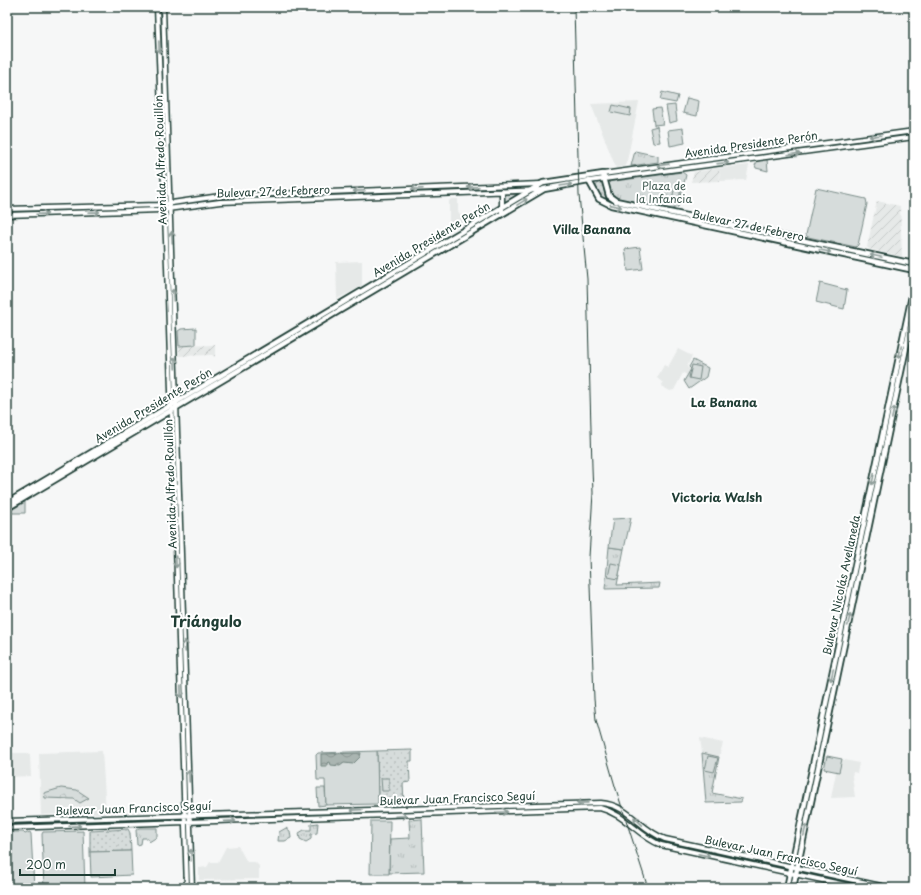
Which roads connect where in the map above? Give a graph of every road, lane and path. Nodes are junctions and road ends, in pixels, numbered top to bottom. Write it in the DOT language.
graph roads {
  1 [pos="157,7"];
  2 [pos="163,7"];
  3 [pos="914,131"];
  4 [pos="914,137"];
  5 [pos="603,174"];
  6 [pos="604,179"];
  7 [pos="589,181"];
  8 [pos="540,184"];
  9 [pos="501,186"];
  10 [pos="541,190"];
  11 [pos="530,191"];
  12 [pos="502,192"];
  13 [pos="170,203"];
  14 [pos="164,204"];
  15 [pos="502,207"];
  16 [pos="7,209"];
  17 [pos="170,209"];
  18 [pos="165,210"];
  19 [pos="502,213"];
  20 [pos="7,215"];
  21 [pos="914,264"];
  22 [pos="914,270"];
  23 [pos="914,286"];
  24 [pos="914,310"];
  25 [pos="176,405"];
  26 [pos="171,408"];
  27 [pos="7,503"];
  28 [pos="7,508"];
  29 [pos="190,815"];
  30 [pos="185,816"];
  31 [pos="7,821"];
  32 [pos="185,822"];
  33 [pos="191,822"];
  34 [pos="7,828"];
  35 [pos="791,867"];
  36 [pos="797,868"];
  37 [pos="790,873"];
  38 [pos="796,875"];
  39 [pos="187,888"];
  40 [pos="192,888"];
  41 [pos="787,888"];
  42 [pos="793,888"];
  43 [pos="859,888"];
  44 [pos="890,888"];
  1 -- 14 [label="main road, Avenida Alfredo Rouillón, one-way"];
  2 -- 13 [label="main road, Avenida Alfredo Rouillón"];
  3 -- 5 [label="main road, Avenida Presidente Perón, one-way"];
  6 -- 4 [label="main road, Avenida Presidente Perón, one-way"];
  5 -- 6 [label="main road, Bulevar 27 de Febrero"];
  5 -- 8 [label="main road, Avenida Presidente Perón"];
  6 -- 7 [label="main road, Avenida Presidente Perón"];
  21 -- 6 [label="main road, Bulevar 27 de Febrero, one-way"];
  10 -- 7 [label="main road, Avenida Presidente Perón, one-way"];
  7 -- 22 [label="main road, Bulevar 27 de Febrero, one-way"];
  8 -- 9 [label="main road, Bulevar 27 de Febrero"];
  8 -- 11 [label="main road, Avenida Presidente Perón"];
  9 -- 12 [label="main road"];
  9 -- 13 [label="main road, Bulevar 27 de Febrero, one-way"];
  10 -- 11 [label="main road, Bulevar 27 de Febrero"];
  19 -- 10 [label="main road, Avenida Presidente Perón, one-way"];
  11 -- 12 [label="main road, Bulevar 27 de Febrero"];
  11 -- 15 [label="main road, Avenida Presidente Perón"];
  12 -- 15 [label="main road"];
  12 -- 17 [label="main road, Bulevar 27 de Febrero"];
  13 -- 14 [label="main road, Bulevar 27 de Febrero"];
  13 -- 17 [label="main road, Avenida Alfredo Rouillón"];
  14 -- 16 [label="main road, Bulevar 27 de Febrero"];
  14 -- 18 [label="main road, Avenida Alfredo Rouillón"];
  15 -- 19 [label="main road"];
  15 -- 25 [label="main road, Avenida Presidente Perón"];
  17 -- 18 [label="main road, Bulevar 27 de Febrero"];
  25 -- 17 [label="main road, Avenida Alfredo Rouillón, one-way"];
  20 -- 18 [label="main road, Bulevar 27 de Febrero, one-way"];
  18 -- 26 [label="main road, Avenida Alfredo Rouillón"];
  19 -- 25 [label="main road, Avenida Presidente Perón"];
  23 -- 35 [label="main road, Bulevar Nicolás Avellaneda, one-way"];
  36 -- 24 [label="main road, Bulevar Nicolás Avellaneda, one-way"];
  25 -- 26 [label="main road, Avenida Presidente Perón"];
  29 -- 25 [label="main road, Avenida Alfredo Rouillón, one-way"];
  26 -- 27 [label="main road, Avenida Presidente Perón"];
  26 -- 28 [label="main road, Avenida Presidente Perón"];
  26 -- 30 [label="main road, Avenida Alfredo Rouillón, one-way"];
  29 -- 30 [label="main road, Bulevar Juan Francisco Seguí"];
  29 -- 33 [label="main road, Avenida Alfredo Rouillón"];
  35 -- 29 [label="main road, Bulevar Juan Francisco Seguí, one-way"];
  30 -- 31 [label="main road, Bulevar Juan Francisco Seguí"];
  30 -- 32 [label="main road, Avenida Alfredo Rouillón"];
  32 -- 33 [label="main road, Bulevar Juan Francisco Seguí"];
  34 -- 32 [label="main road, Bulevar Juan Francisco Seguí, one-way"];
  32 -- 39 [label="main road, Avenida Alfredo Rouillón"];
  33 -- 37 [label="main road, Bulevar Juan Francisco Seguí, one-way"];
  40 -- 33 [label="main road, Avenida Alfredo Rouillón, one-way"];
  35 -- 36 [label="main road, Bulevar Juan Francisco Seguí"];
  35 -- 37 [label="main road, Bulevar Nicolás Avellaneda"];
  36 -- 38 [label="main road, Bulevar Nicolás Avellaneda"];
  36 -- 44 [label="main road, Bulevar Juan Francisco Seguí"];
  37 -- 38 [label="main road, Bulevar Juan Francisco Seguí"];
  37 -- 41 [label="main road, Bulevar Nicolás Avellaneda"];
  38 -- 42 [label="main road, Bulevar Nicolás Avellaneda"];
  38 -- 43 [label="main road, Bulevar Juan Francisco Seguí"];
}
